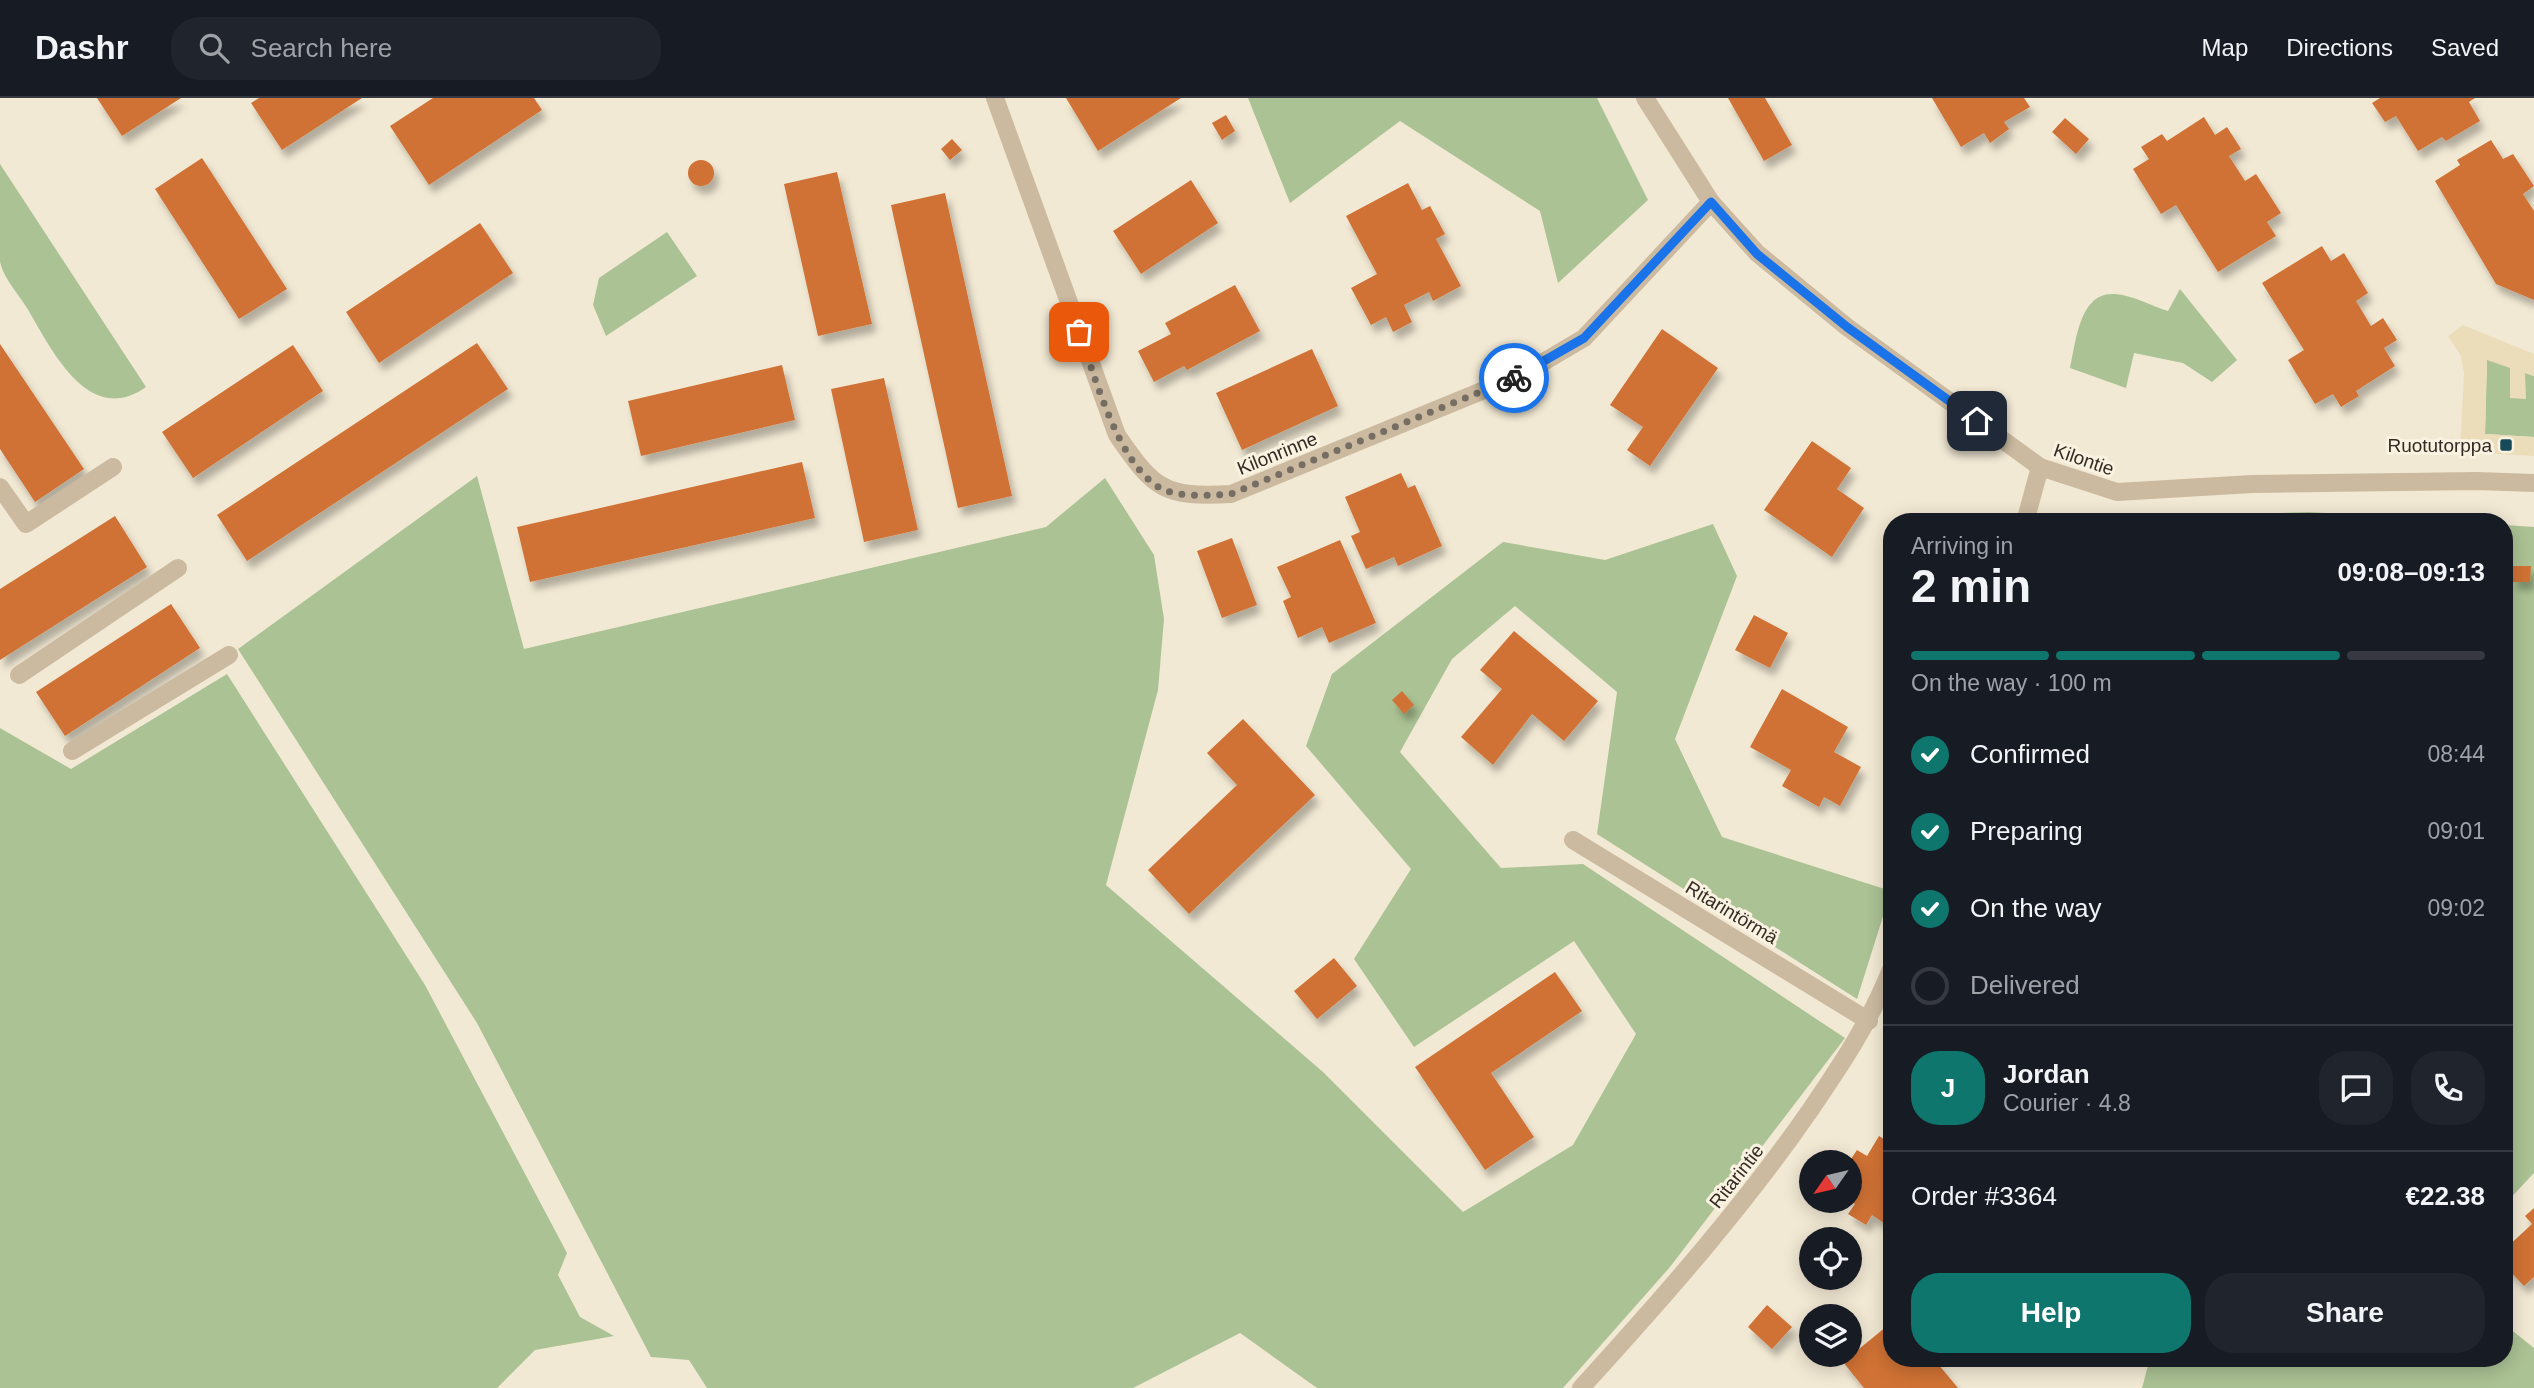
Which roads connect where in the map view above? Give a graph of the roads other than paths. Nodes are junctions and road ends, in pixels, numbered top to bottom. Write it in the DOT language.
graph roads {
  1 [pos="995,98"];
  2 [pos="1645,98"];
  3 [pos="1711,202"];
  4 [pos="113,467"];
  5 [pos="2040,467"];
  6 [pos="2534,483"];
  7 [pos="0,487"];
  8 [pos="2027,513"];
  9 [pos="178,569"];
  10 [pos="229,655"];
  11 [pos="19,675"];
  12 [pos="72,751"];
  13 [pos="1573,840"];
  14 [pos="1883,988"];
  15 [pos="1869,1021"];
  16 [pos="1581,1388"];
  1 -- 3 [label="street, Kilonrinne"];
  2 -- 3 [label="street, Kilontie"];
  3 -- 5 [label="street, Kilontie"];
  4 -- 7 [label="street"];
  5 -- 6 [label="street, Kilontie"];
  5 -- 8 [label="street"];
  9 -- 11 [label="street"];
  10 -- 12 [label="street"];
  13 -- 15 [label="street, Ritarintörmä"];
  14 -- 15 [label="street, Ritarintie"];
  15 -- 16 [label="street, Ritarintie"];
}
